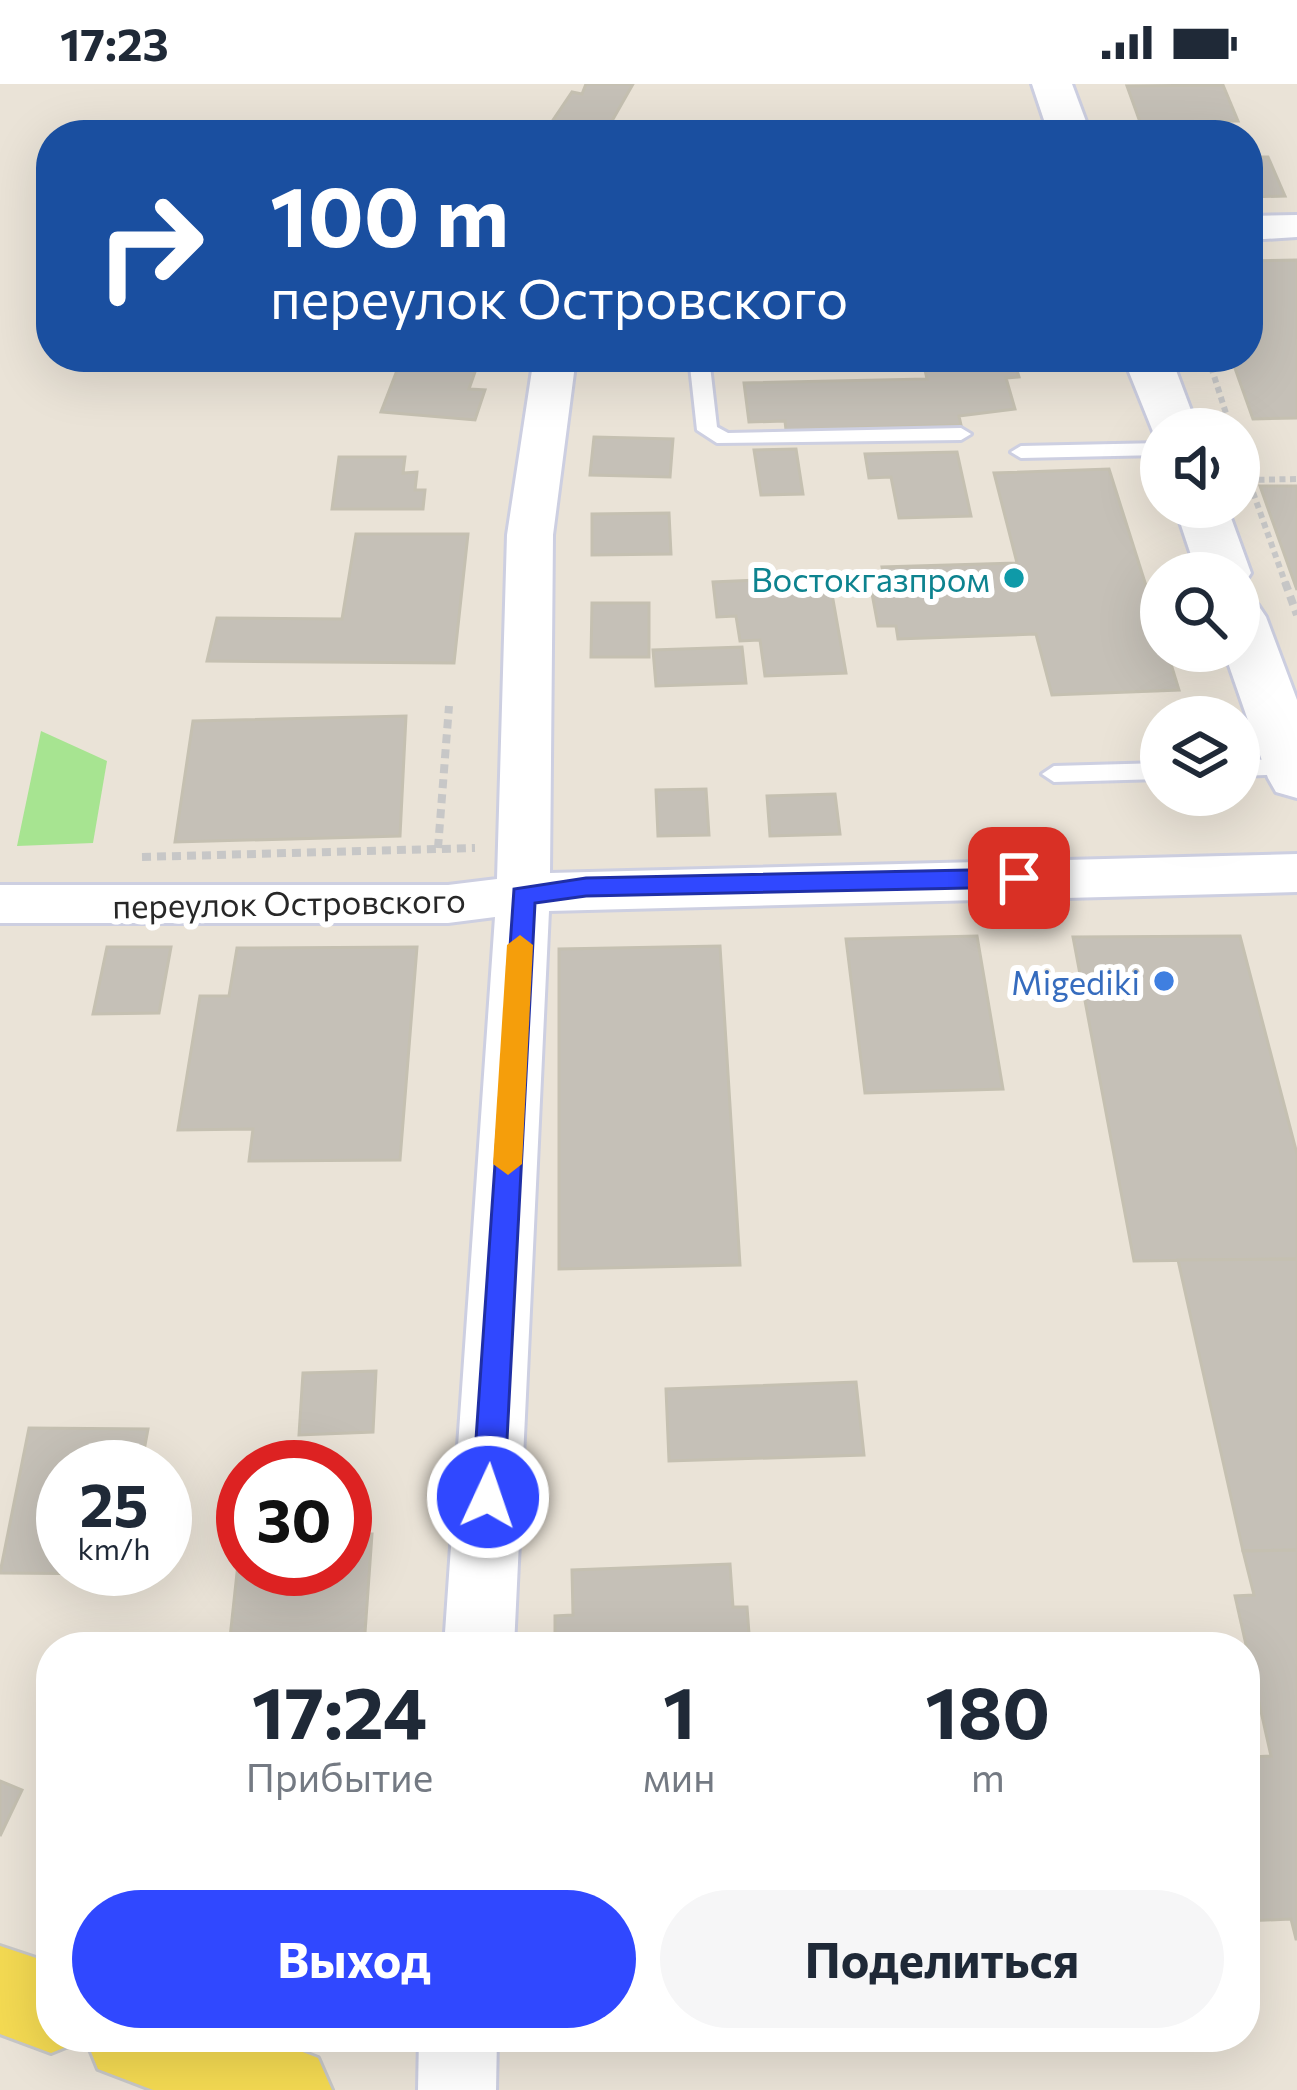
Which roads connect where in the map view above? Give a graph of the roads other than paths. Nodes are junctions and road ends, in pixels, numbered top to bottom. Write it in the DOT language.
graph roads {
  1 [pos="1052,84"];
  2 [pos="1065,120"];
  3 [pos="1297,226"];
  4 [pos="1263,227"];
  5 [pos="553,372"];
  6 [pos="701,372"];
  7 [pos="1152,372"];
  8 [pos="1165,408"];
  9 [pos="961,434"];
  10 [pos="1140,449"];
  11 [pos="1021,452"];
  12 [pos="1252,672"];
  13 [pos="1276,771"];
  14 [pos="1140,772"];
  15 [pos="1054,774"];
  16 [pos="524,871"];
  17 [pos="1297,872"];
  18 [pos="0,904"];
  19 [pos="480,1632"];
  20 [pos="0,1990"];
  21 [pos="36,2003"];
  22 [pos="174,2052"];
  23 [pos="458,2052"];
  24 [pos="286,2090"];
  25 [pos="457,2090"];
  1 -- 2 [label="street"];
  3 -- 4 [label="street"];
  5 -- 16 [label="street"];
  6 -- 9 [label="lane"];
  7 -- 8 [label="street"];
  10 -- 11 [label="lane"];
  12 -- 13 [label="street"];
  14 -- 15 [label="lane"];
  16 -- 17 [label="street, переулок Островского"];
  16 -- 18 [label="street, переулок Островского"];
  16 -- 19 [label="street"];
  20 -- 21 [label="main road"];
  22 -- 24 [label="main road"];
  23 -- 25 [label="street"];
}
